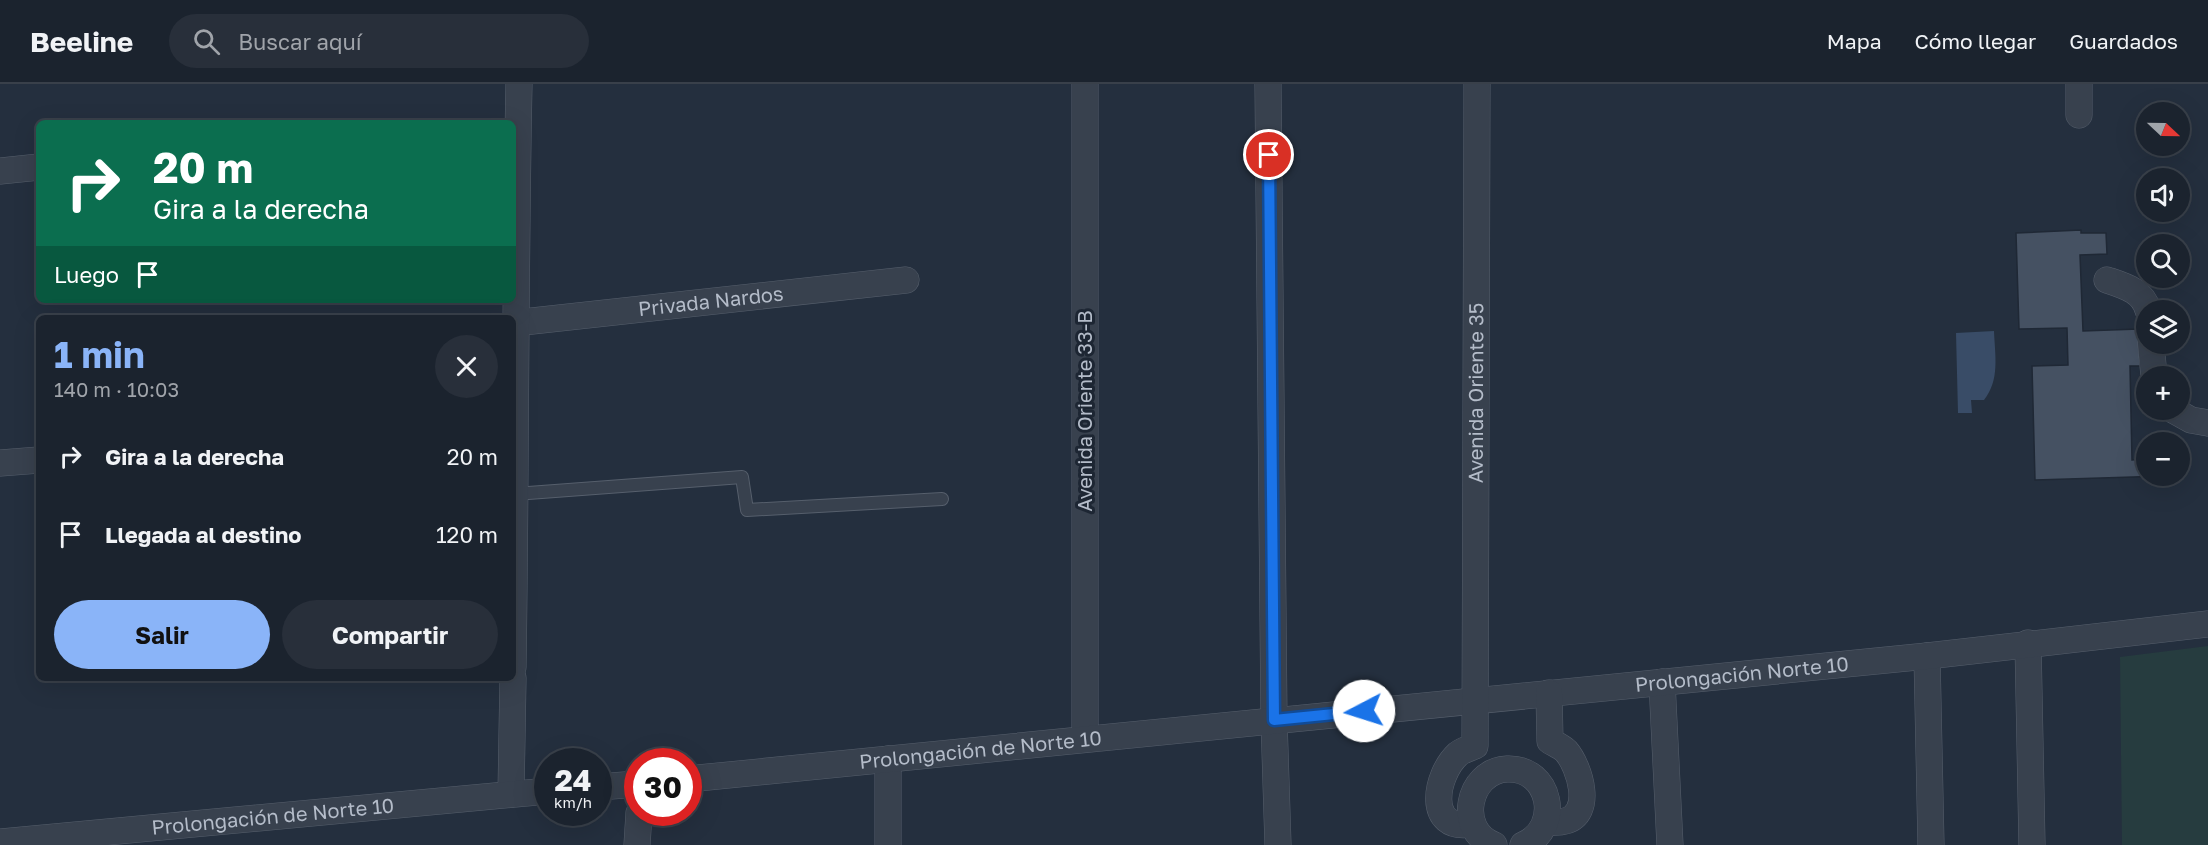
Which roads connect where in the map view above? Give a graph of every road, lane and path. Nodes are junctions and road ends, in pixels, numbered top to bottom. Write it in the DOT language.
graph roads {
  1 [pos="519,84"];
  2 [pos="1084,84"];
  3 [pos="1269,84"];
  4 [pos="1477,84"];
  5 [pos="2079,84"];
  6 [pos="2079,115"];
  7 [pos="36,167"];
  8 [pos="0,171"];
  9 [pos="516,227"];
  10 [pos="906,280"];
  11 [pos="2107,280"];
  12 [pos="2143,300"];
  13 [pos="516,323"];
  14 [pos="2190,419"];
  15 [pos="2208,423"];
  16 [pos="36,460"];
  17 [pos="0,464"];
  18 [pos="516,494"];
  19 [pos="942,499"];
  20 [pos="2208,624"];
  21 [pos="2028,643"];
  22 [pos="1927,656"];
  23 [pos="513,681"];
  24 [pos="1662,682"];
  25 [pos="1549,693"];
  26 [pos="1476,701"];
  27 [pos="1274,720"];
  28 [pos="1085,739"];
  29 [pos="888,759"];
  30 [pos="702,778"];
  31 [pos="534,792"];
  32 [pos="511,794"];
  33 [pos="638,826"];
  34 [pos="138,836"];
  35 [pos="1537,837"];
  36 [pos="1482,838"];
  37 [pos="0,842"];
  38 [pos="637,845"];
  39 [pos="888,845"];
  40 [pos="1278,845"];
  41 [pos="1670,845"];
  42 [pos="1931,845"];
  43 [pos="2032,845"];
  1 -- 9 [label="street"];
  2 -- 28 [label="street, Avenida Oriente 33-B"];
  3 -- 27 [label="street"];
  4 -- 26 [label="street, Avenida Oriente 35"];
  5 -- 6 [label="street"];
  7 -- 8 [label="street"];
  10 -- 13 [label="street, Privada Nardos"];
  11 -- 12 [label="street"];
  14 -- 15 [label="street"];
  16 -- 17 [label="street"];
  18 -- 19 [label="lane"];
  20 -- 21 [label="street, Prolongación Norte 10"];
  21 -- 22 [label="street, Prolongación Norte 10"];
  21 -- 43 [label="street"];
  22 -- 24 [label="street, Prolongación Norte 10"];
  22 -- 42 [label="street"];
  23 -- 32 [label="street"];
  24 -- 25 [label="street, Prolongación Norte 10"];
  24 -- 41 [label="street"];
  25 -- 26 [label="street, Prolongación Norte 10"];
  25 -- 35 [label="street"];
  26 -- 27 [label="street, Prolongación Norte 10"];
  26 -- 36 [label="street, Avenida Oriente 35"];
  27 -- 28 [label="street, Prolongación de Norte 10"];
  27 -- 40 [label="street"];
  28 -- 29 [label="street, Prolongación de Norte 10"];
  29 -- 30 [label="street, Prolongación de Norte 10"];
  29 -- 39 [label="street"];
  31 -- 32 [label="street, Prolongación de Norte 10"];
  32 -- 34 [label="street, Prolongación de Norte 10"];
  33 -- 38 [label="street"];
  34 -- 37 [label="street, Prolongación de Norte 10"];
  35 -- 36 [label="street"];
}
